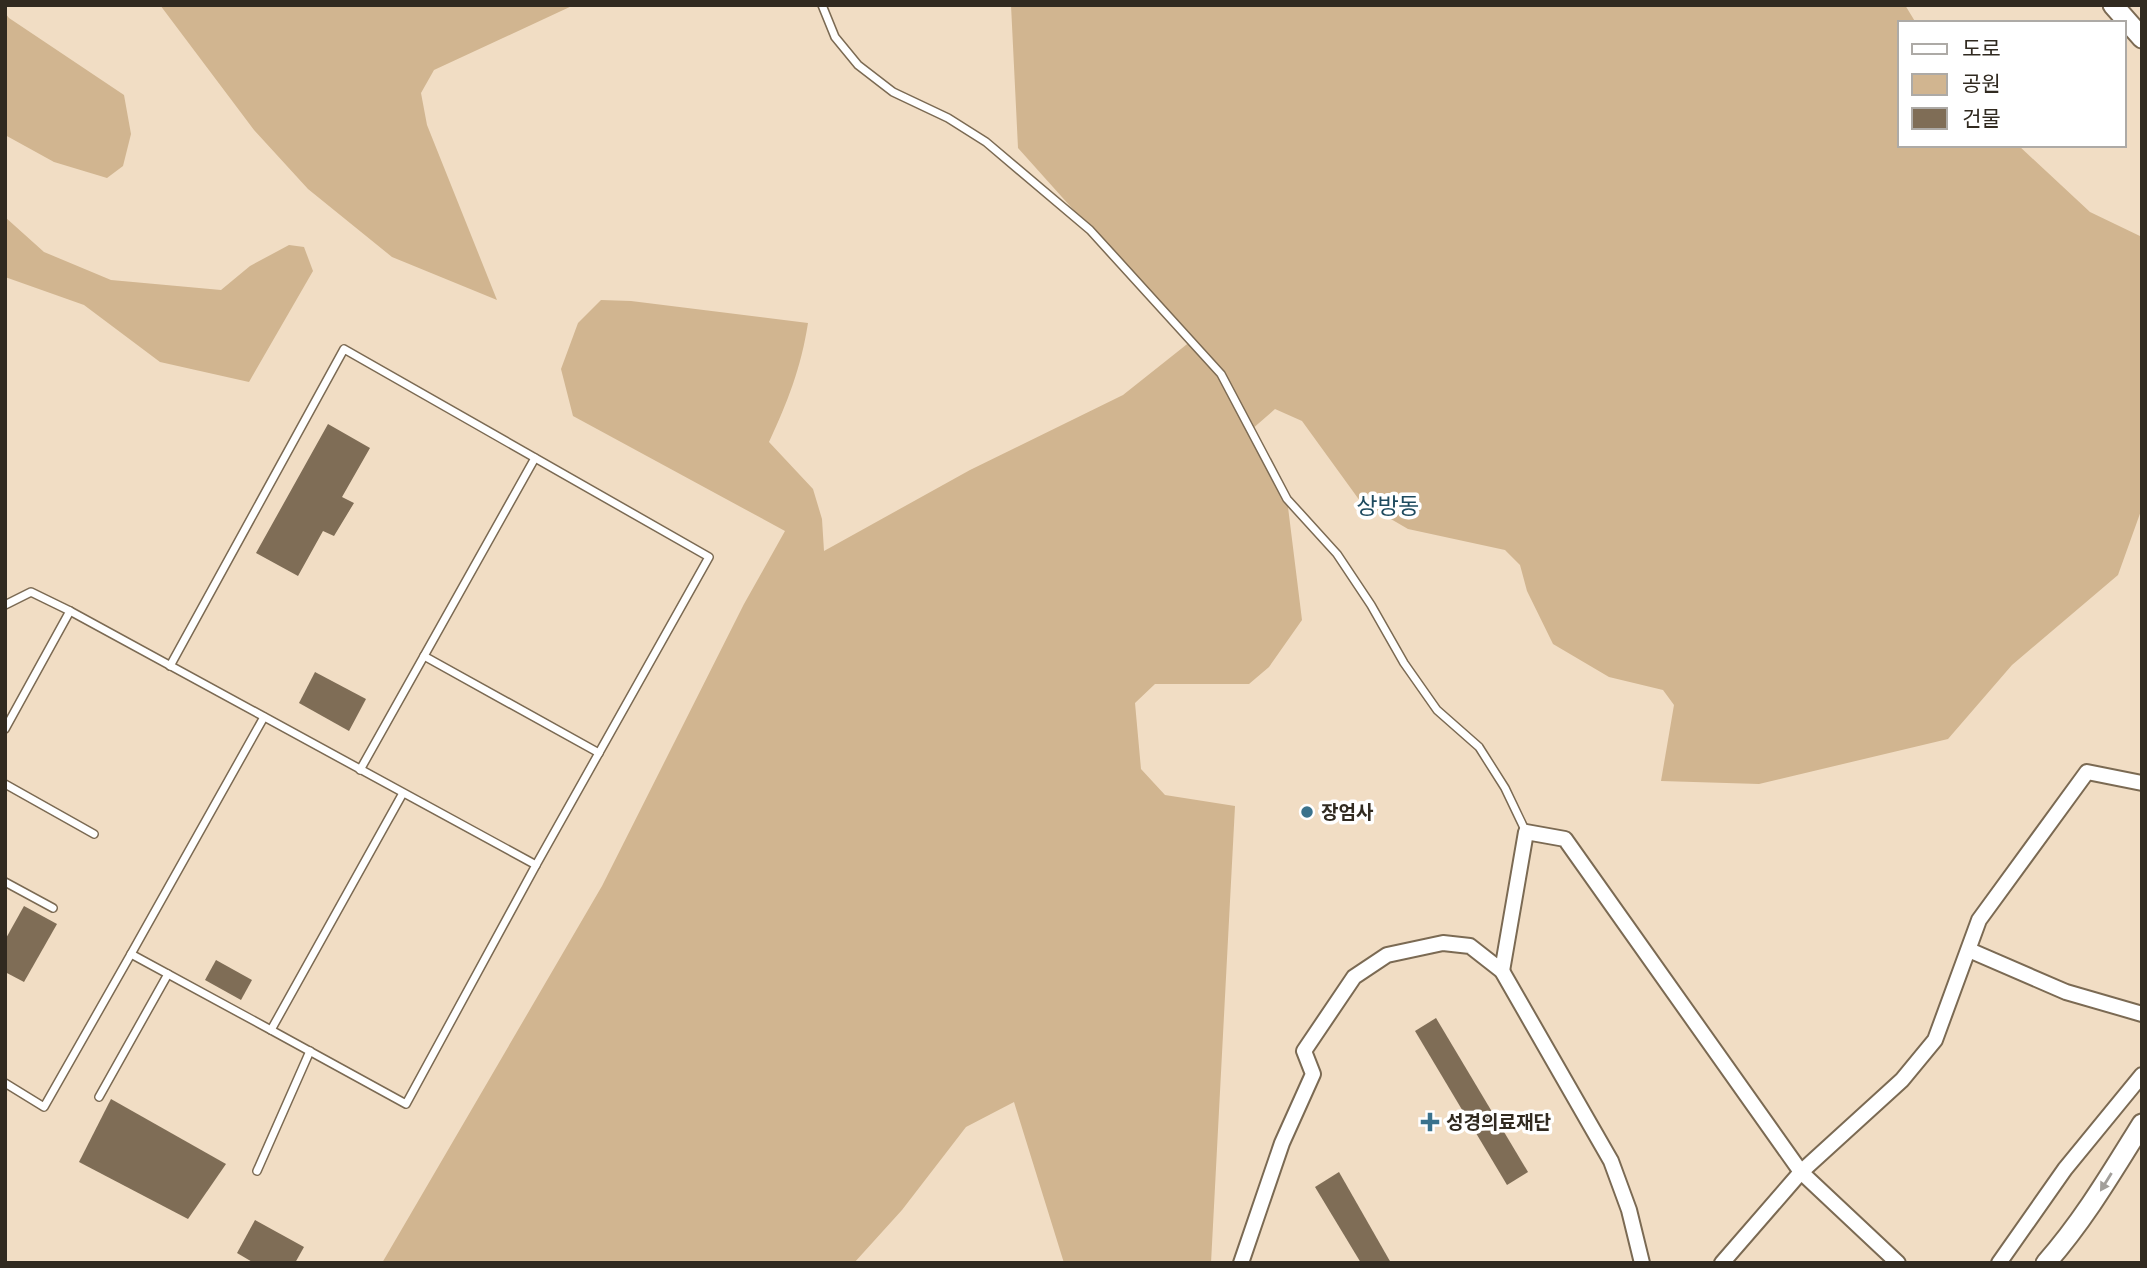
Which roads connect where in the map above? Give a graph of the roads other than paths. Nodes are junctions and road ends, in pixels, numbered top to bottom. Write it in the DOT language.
graph roads {
  1 [pos="822,5"];
  2 [pos="2113,5"];
  3 [pos="2142,38"];
  4 [pos="535,458"];
  5 [pos="5,605"];
  6 [pos="70,611"];
  7 [pos="424,656"];
  8 [pos="170,666"];
  9 [pos="264,717"];
  10 [pos="5,729"];
  11 [pos="599,753"];
  12 [pos="360,770"];
  13 [pos="2142,783"];
  14 [pos="5,784"];
  15 [pos="403,793"];
  16 [pos="1526,832"];
  17 [pos="94,834"];
  18 [pos="536,865"];
  19 [pos="5,882"];
  20 [pos="53,908"];
  21 [pos="1969,950"];
  22 [pos="131,954"];
  23 [pos="1502,971"];
  24 [pos="167,974"];
  25 [pos="2142,1014"];
  26 [pos="271,1030"];
  27 [pos="310,1051"];
  28 [pos="2142,1074"];
  29 [pos="5,1083"];
  30 [pos="99,1097"];
  31 [pos="2142,1124"];
  32 [pos="257,1171"];
  33 [pos="1801,1172"];
  34 [pos="1241,1263"];
  35 [pos="1642,1263"];
  36 [pos="1722,1263"];
  37 [pos="1898,1263"];
  38 [pos="1999,1263"];
  39 [pos="2046,1263"];
  1 -- 16 [label="lane"];
  2 -- 3 [label="street"];
  4 -- 7 [label="lane"];
  4 -- 8 [label="lane"];
  4 -- 11 [label="lane"];
  5 -- 6 [label="lane"];
  6 -- 8 [label="lane"];
  6 -- 10 [label="lane"];
  7 -- 11 [label="lane"];
  7 -- 12 [label="lane"];
  8 -- 9 [label="lane"];
  9 -- 12 [label="lane"];
  9 -- 22 [label="lane"];
  11 -- 18 [label="lane"];
  12 -- 15 [label="lane"];
  13 -- 21 [label="street"];
  14 -- 17 [label="lane"];
  15 -- 18 [label="lane"];
  15 -- 26 [label="lane"];
  16 -- 23 [label="street"];
  16 -- 33 [label="street"];
  18 -- 27 [label="lane"];
  19 -- 20 [label="lane"];
  21 -- 25 [label="street"];
  21 -- 33 [label="street"];
  22 -- 24 [label="lane"];
  22 -- 29 [label="lane"];
  23 -- 34 [label="street"];
  23 -- 35 [label="street"];
  24 -- 26 [label="lane"];
  24 -- 30 [label="lane"];
  26 -- 27 [label="lane"];
  27 -- 32 [label="lane"];
  28 -- 38 [label="street"];
  31 -- 39 [label="street, one-way"];
  33 -- 36 [label="street"];
  33 -- 37 [label="street"];
}
